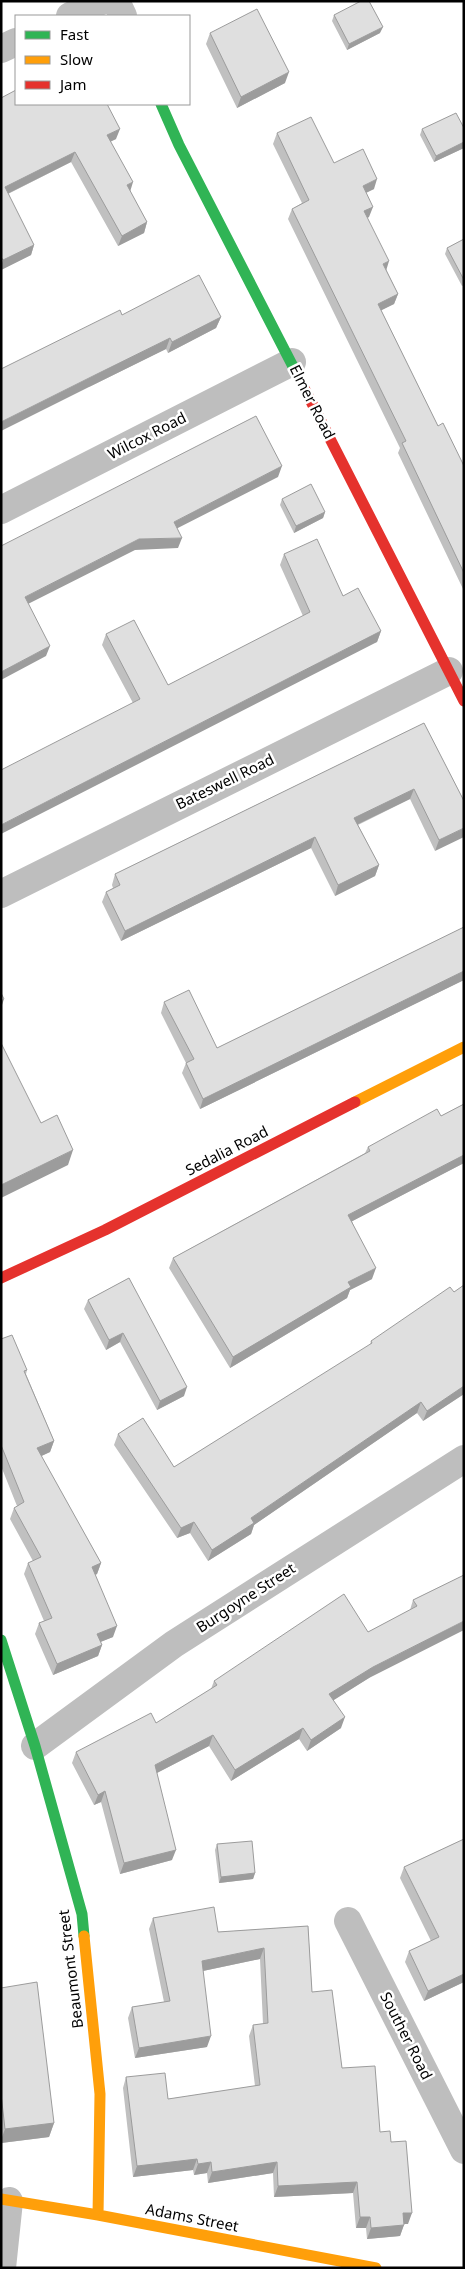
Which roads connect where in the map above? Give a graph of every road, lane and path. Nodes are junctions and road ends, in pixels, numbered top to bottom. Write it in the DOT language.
graph roads {
  1 [pos="101,1"];
  2 [pos="116,1"];
  3 [pos="72,15"];
  4 [pos="123,15"];
  5 [pos="15,42"];
  6 [pos="1,49"];
  7 [pos="161,105"];
  8 [pos="292,362"];
  9 [pos="1,510"];
  10 [pos="449,671"];
  11 [pos="464,701"];
  12 [pos="1,894"];
  13 [pos="464,1047"];
  14 [pos="1,1278"];
  15 [pos="464,1459"];
  16 [pos="1,1640"];
  17 [pos="35,1746"];
  18 [pos="348,1921"];
  19 [pos="464,2150"];
  20 [pos="5,2200"];
  21 [pos="98,2215"];
  22 [pos="368,2267"];
  23 [pos="2,2268"];
  1 -- 3 [label="street"];
  2 -- 4 [label="street"];
  5 -- 6 [label="street"];
  7 -- 8 [label="street, Elmer Road"];
  8 -- 9 [label="street, Wilcox Road"];
  8 -- 10 [label="street, Elmer Road"];
  10 -- 11 [label="street, Elmer Road"];
  10 -- 12 [label="street, Bateswell Road"];
  13 -- 14 [label="street, Sedalia Road"];
  15 -- 17 [label="street, Burgoyne Street"];
  16 -- 17 [label="street, Beaumont Street"];
  17 -- 21 [label="street, Beaumont Street"];
  18 -- 19 [label="street, Souther Road"];
  20 -- 21 [label="street, Adams Street"];
  20 -- 23 [label="street"];
  21 -- 22 [label="street, Adams Street"];
}
